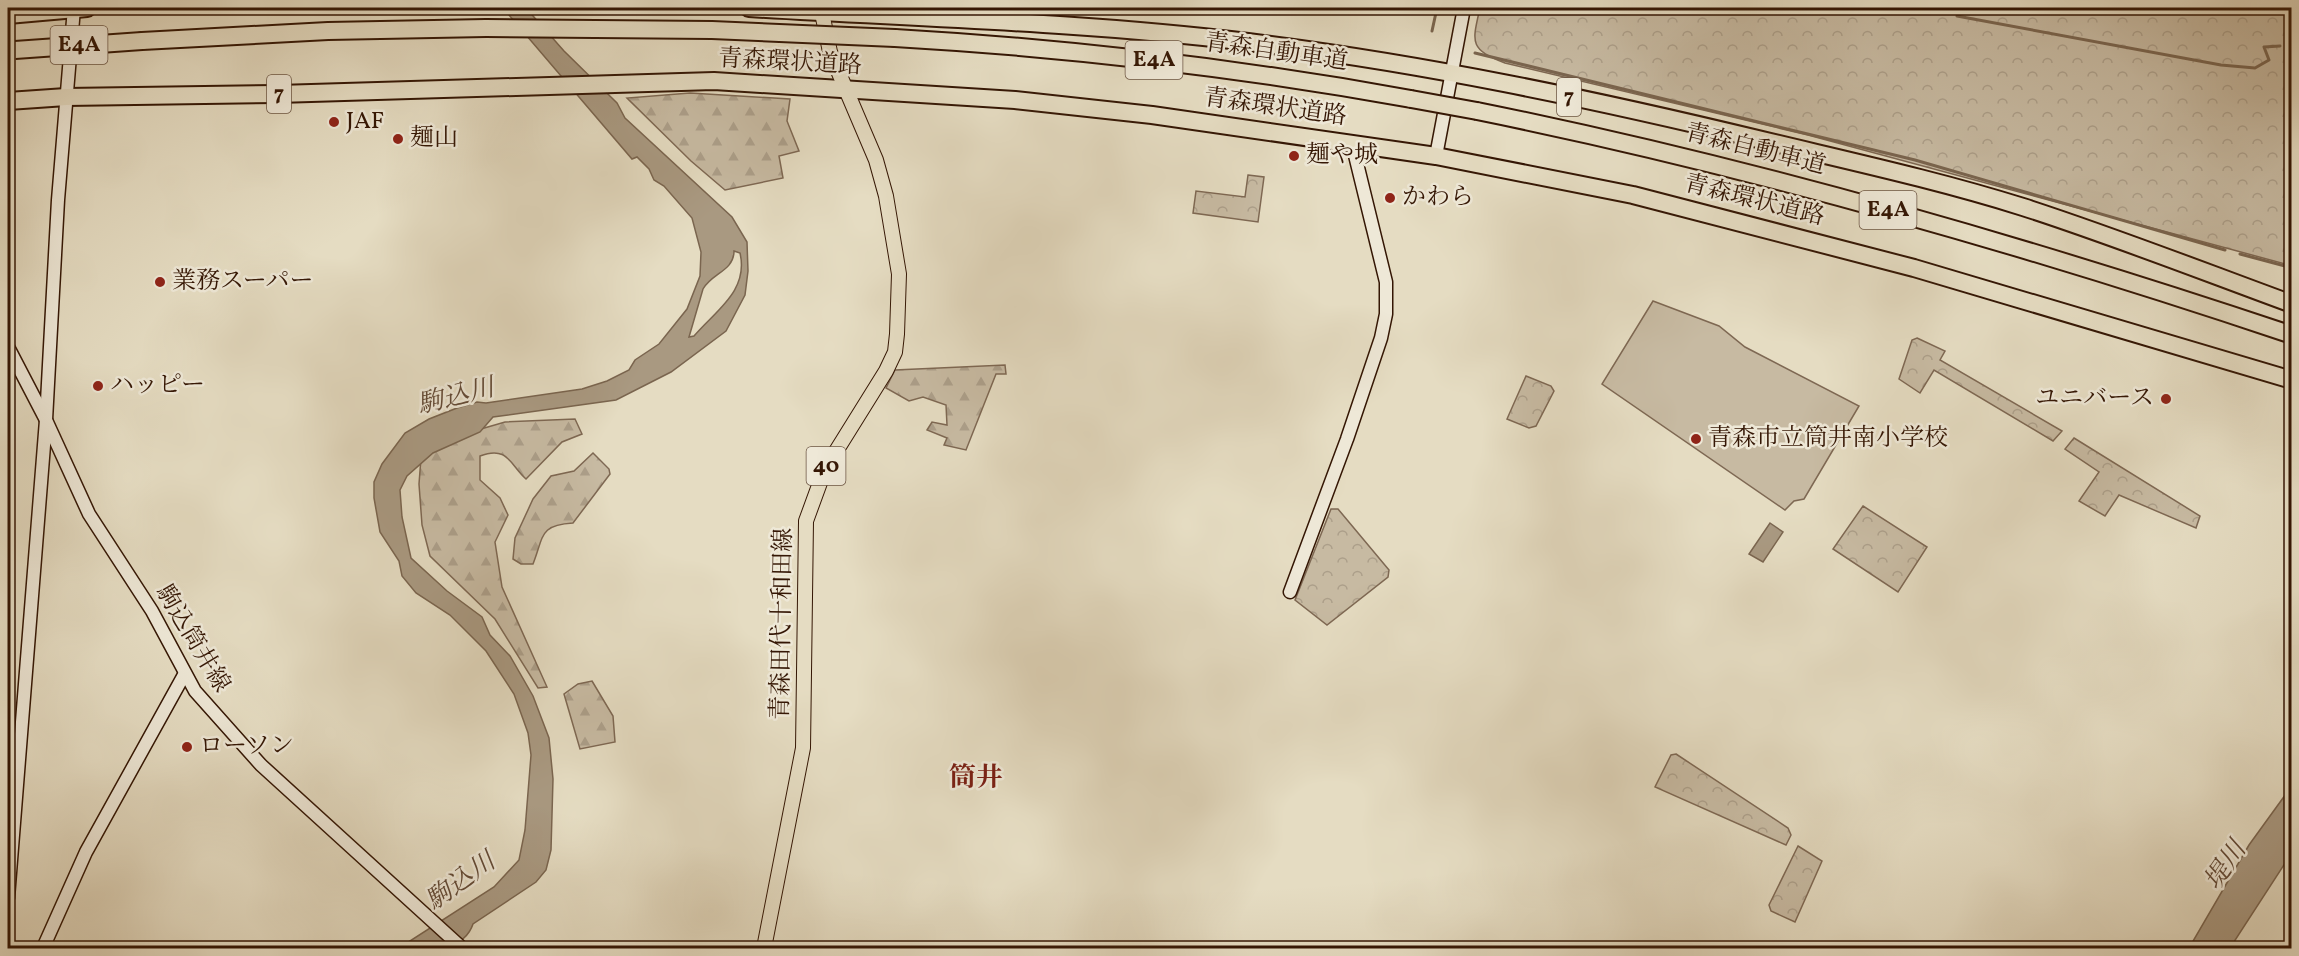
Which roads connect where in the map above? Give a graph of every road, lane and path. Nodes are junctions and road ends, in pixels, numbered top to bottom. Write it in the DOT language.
graph roads {
  1 [pos="79,8"];
  2 [pos="749,8"];
  3 [pos="1464,8"];
  4 [pos="822,10"];
  5 [pos="8,15"];
  6 [pos="11,50"];
  7 [pos="1450,73"];
  8 [pos="844,90"];
  9 [pos="66,97"];
  10 [pos="8,101"];
  11 [pos="1352,143"];
  12 [pos="1436,156"];
  13 [pos="2292,304"];
  14 [pos="2292,335"];
  15 [pos="8,347"];
  16 [pos="2292,380"];
  17 [pos="46,420"];
  18 [pos="1290,592"];
  19 [pos="184,675"];
  20 [pos="8,898"];
  21 [pos="43,948"];
  22 [pos="462,948"];
  23 [pos="764,948"];
  1 -- 5 [label="highway"];
  1 -- 9 [label="street"];
  2 -- 4 [label="highway, 7"];
  3 -- 7 [label="street"];
  4 -- 7 [label="highway, 7"];
  4 -- 8 [label="main road, 青森田代十和田線 / 40"];
  6 -- 14 [label="highway, 青森自動車道 / E4A, bridge"];
  7 -- 12 [label="street"];
  7 -- 13 [label="highway, 7"];
  8 -- 9 [label="highway, 青森環状道路 / 7"];
  8 -- 11 [label="highway, 青森環状道路 / 7"];
  8 -- 23 [label="main road, 青森田代十和田線 / 40"];
  9 -- 10 [label="highway, 青森環状道路 / 7"];
  9 -- 17 [label="street"];
  11 -- 12 [label="highway, 青森環状道路 / 7"];
  11 -- 18 [label="street"];
  12 -- 16 [label="highway, 青森環状道路 / 7"];
  15 -- 17 [label="street, 駒込筒井線"];
  17 -- 19 [label="street, 駒込筒井線"];
  17 -- 20 [label="street"];
  19 -- 21 [label="street"];
  19 -- 22 [label="street, 駒込筒井線"];
}
